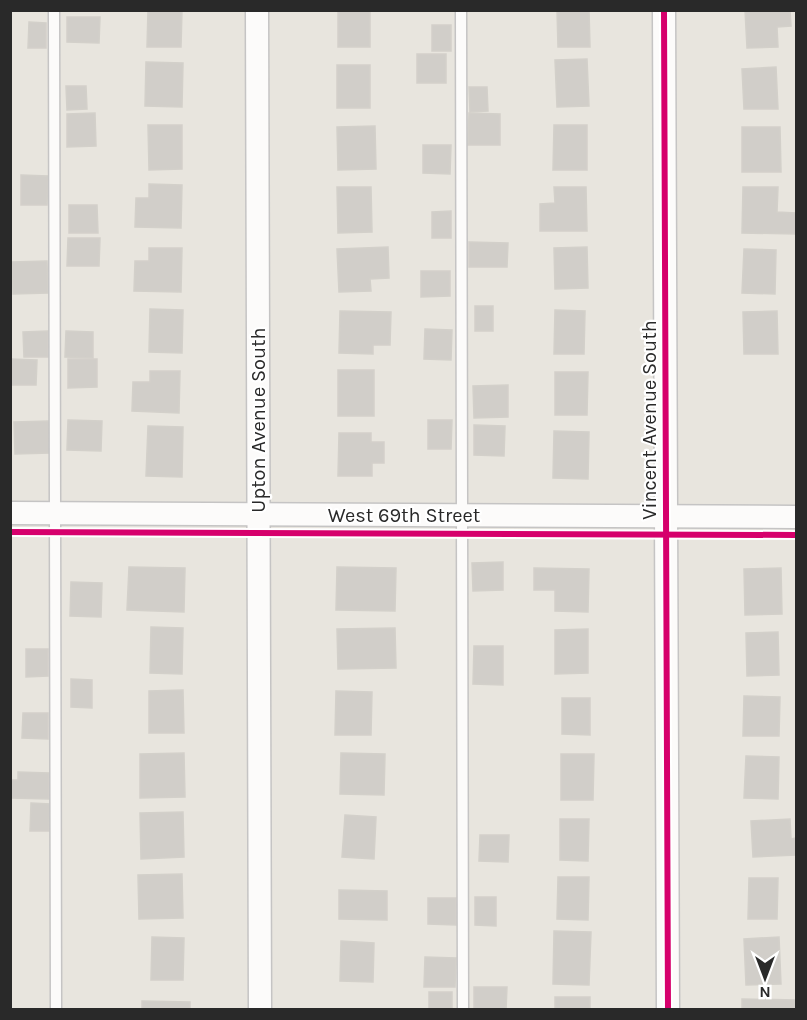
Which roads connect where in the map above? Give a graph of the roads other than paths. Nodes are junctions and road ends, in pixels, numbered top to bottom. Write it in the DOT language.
graph roads {
  1 [pos="54,10"];
  2 [pos="257,10"];
  3 [pos="461,10"];
  4 [pos="664,10"];
  5 [pos="10,513"];
  6 [pos="56,513"];
  7 [pos="259,515"];
  8 [pos="462,516"];
  9 [pos="666,516"];
  10 [pos="796,517"];
  11 [pos="56,1010"];
  12 [pos="261,1010"];
  13 [pos="463,1010"];
  14 [pos="668,1010"];
  1 -- 6 [label="lane"];
  2 -- 7 [label="street, Upton Avenue South"];
  3 -- 8 [label="lane"];
  4 -- 9 [label="street, Vincent Avenue South"];
  5 -- 6 [label="street, West 69th Street"];
  6 -- 7 [label="street, West 69th Street"];
  6 -- 11 [label="lane"];
  7 -- 8 [label="street, West 69th Street"];
  7 -- 12 [label="street, Upton Avenue South"];
  8 -- 9 [label="street, West 69th Street"];
  8 -- 13 [label="lane"];
  9 -- 10 [label="street, West 69th Street"];
  9 -- 14 [label="street, Vincent Avenue South"];
}
